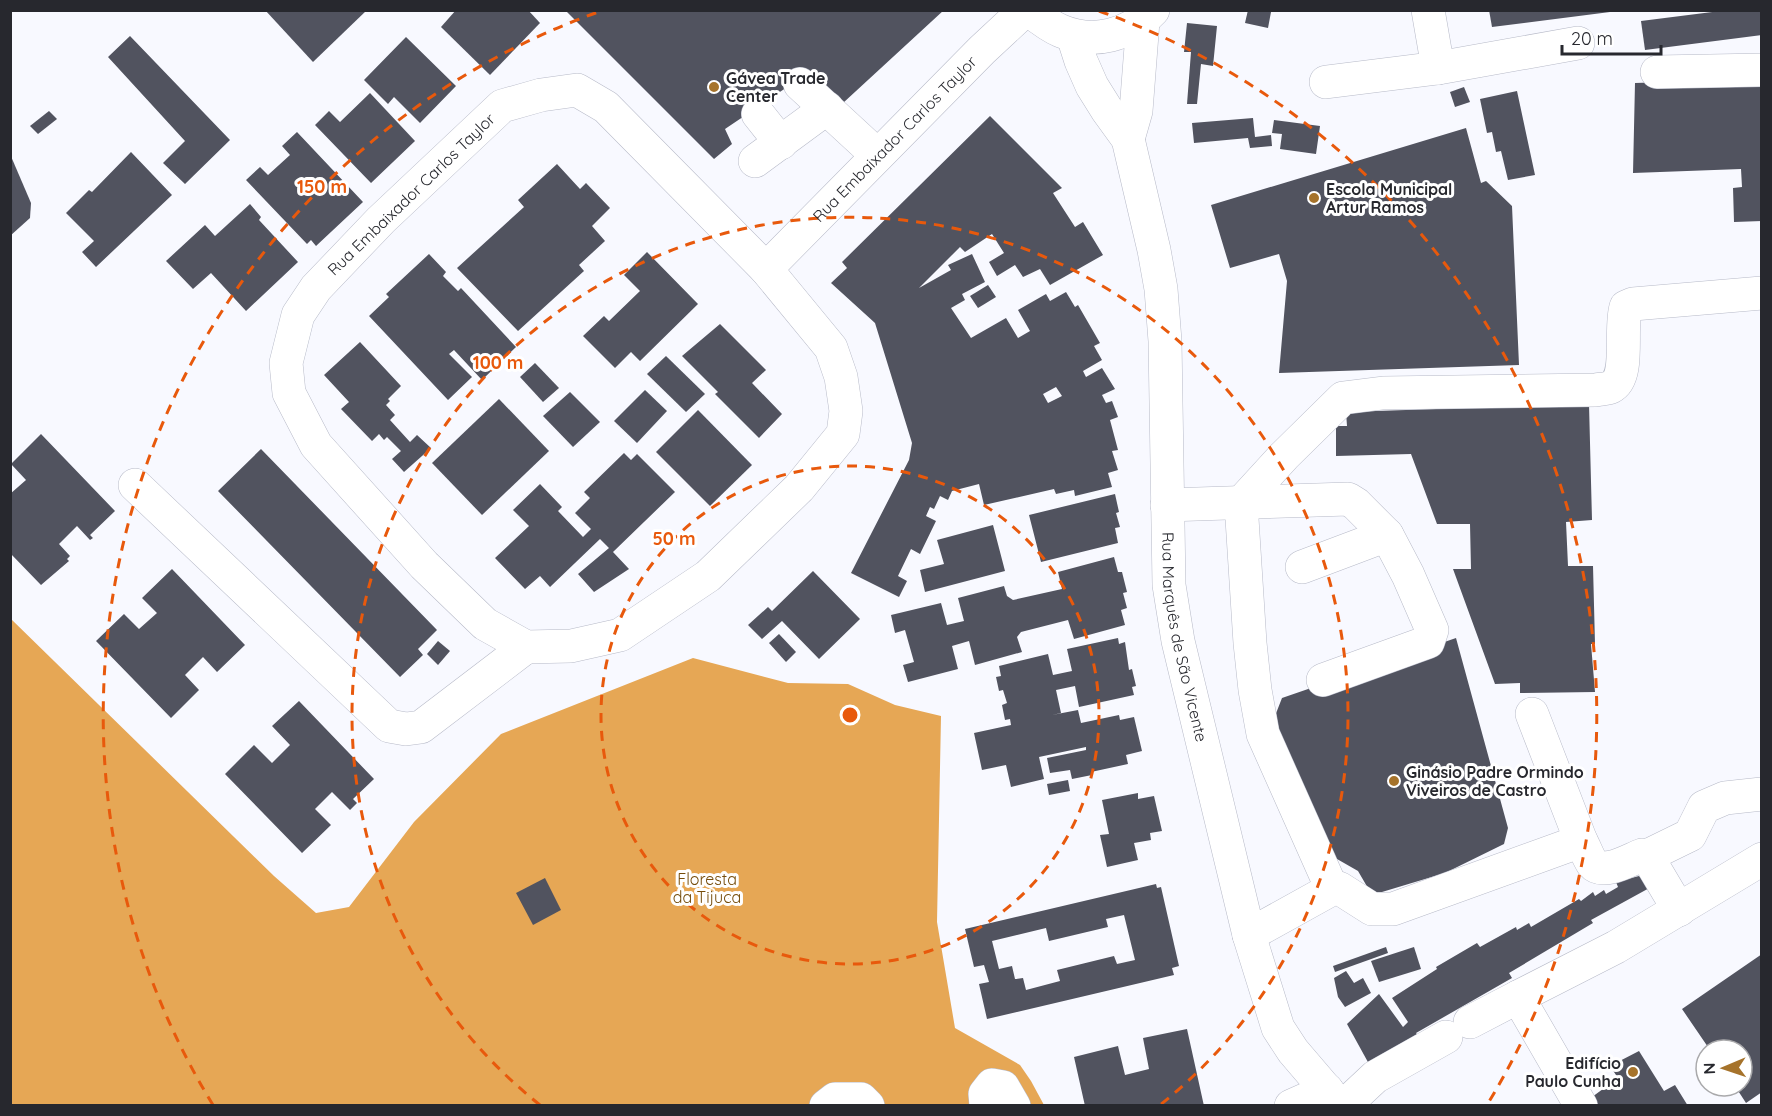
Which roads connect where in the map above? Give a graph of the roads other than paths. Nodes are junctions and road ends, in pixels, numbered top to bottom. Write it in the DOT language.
graph roads {
  1 [pos="1027,10"];
  2 [pos="1428,10"];
  3 [pos="1148,16"];
  4 [pos="1073,36"];
  5 [pos="1578,43"];
  6 [pos="1438,68"];
  7 [pos="1761,70"];
  8 [pos="1657,72"];
  9 [pos="1326,82"];
  10 [pos="800,84"];
  11 [pos="827,108"];
  12 [pos="758,114"];
  13 [pos="1128,139"];
  14 [pos="877,155"];
  15 [pos="766,269"];
  16 [pos="1761,293"];
  17 [pos="135,485"];
  18 [pos="1241,503"];
  19 [pos="1167,505"];
  20 [pos="1387,535"];
  21 [pos="1302,567"];
  22 [pos="526,647"];
  23 [pos="1323,680"];
  24 [pos="1532,714"];
  25 [pos="1761,794"];
  26 [pos="1581,841"];
  27 [pos="1647,856"];
  28 [pos="1761,859"];
  29 [pos="1332,889"];
  30 [pos="1678,910"];
  31 [pos="1249,935"];
  32 [pos="1518,997"];
  33 [pos="1337,1100"];
  34 [pos="826,1106"];
  35 [pos="868,1106"];
  36 [pos="986,1106"];
  37 [pos="1014,1106"];
  38 [pos="1291,1106"];
  39 [pos="1581,1106"];
  1 -- 4 [label="street"];
  1 -- 14 [label="street, Rua Embaixador Carlos Taylor"];
  2 -- 6 [label="street"];
  3 -- 4 [label="street"];
  3 -- 13 [label="street, Rua Marquês de São Vicente"];
  4 -- 13 [label="street, Rua Marquês de São Vicente"];
  5 -- 6 [label="street"];
  6 -- 9 [label="street"];
  7 -- 8 [label="street"];
  10 -- 11 [label="street"];
  11 -- 12 [label="street"];
  11 -- 14 [label="street"];
  13 -- 19 [label="street, Rua Marquês de São Vicente"];
  14 -- 15 [label="street, Rua Embaixador Carlos Taylor"];
  15 -- 22 [label="street, Rua Embaixador Carlos Taylor"];
  15 -- 22 [label="street, Rua Embaixador Carlos Taylor"];
  16 -- 18 [label="street"];
  17 -- 22 [label="street"];
  18 -- 19 [label="street"];
  18 -- 20 [label="street"];
  18 -- 29 [label="street"];
  19 -- 31 [label="street, Rua Marquês de São Vicente"];
  20 -- 21 [label="street"];
  20 -- 23 [label="street"];
  24 -- 26 [label="street"];
  25 -- 27 [label="street"];
  26 -- 27 [label="street"];
  26 -- 29 [label="street"];
  27 -- 30 [label="street"];
  28 -- 30 [label="street"];
  29 -- 31 [label="street"];
  30 -- 32 [label="street"];
  31 -- 33 [label="street, Rua Marquês de São Vicente"];
  32 -- 33 [label="street"];
  32 -- 39 [label="street"];
  33 -- 38 [label="street"];
  34 -- 35 [label="street"];
  36 -- 37 [label="street"];
}
